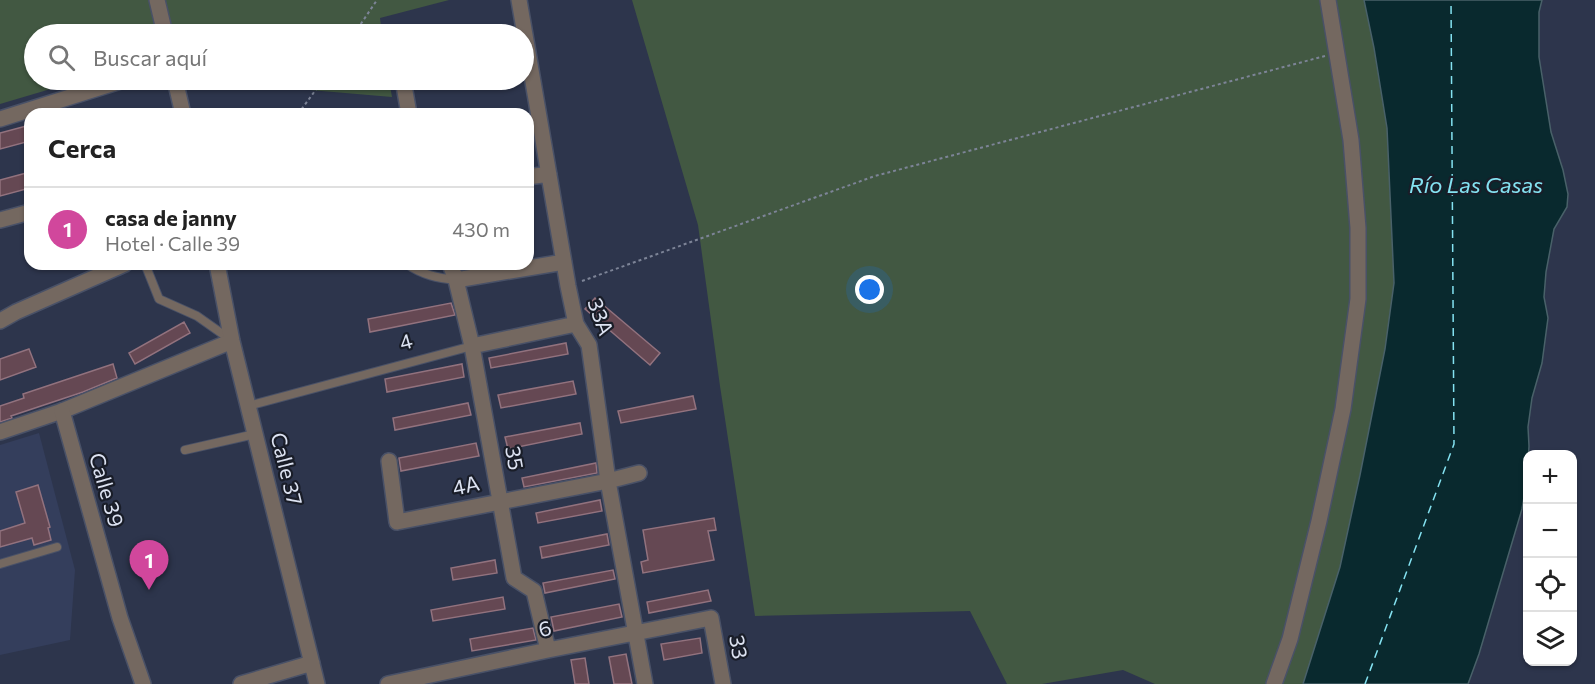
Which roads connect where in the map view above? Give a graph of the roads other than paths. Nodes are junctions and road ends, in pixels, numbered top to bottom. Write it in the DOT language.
graph roads {
  1 [pos="158,0"];
  2 [pos="519,0"];
  3 [pos="1328,0"];
  4 [pos="163,24"];
  5 [pos="523,24"];
  6 [pos="534,87"];
  7 [pos="92,90"];
  8 [pos="177,90"];
  9 [pos="405,90"];
  10 [pos="35,108"];
  11 [pos="182,108"];
  12 [pos="408,108"];
  13 [pos="24,111"];
  14 [pos="0,119"];
  15 [pos="549,174"];
  16 [pos="534,176"];
  17 [pos="24,214"];
  18 [pos="0,220"];
  19 [pos="564,262"];
  20 [pos="534,267"];
  21 [pos="100,270"];
  22 [pos="147,270"];
  23 [pos="219,270"];
  24 [pos="415,270"];
  25 [pos="452,270"];
  26 [pos="516,270"];
  27 [pos="456,280"];
  28 [pos="0,321"];
  29 [pos="576,324"];
  30 [pos="232,341"];
  31 [pos="472,346"];
  32 [pos="248,406"];
  33 [pos="62,411"];
  34 [pos="0,432"];
  35 [pos="255,434"];
  36 [pos="185,450"];
  37 [pos="389,460"];
  38 [pos="639,473"];
  39 [pos="608,481"];
  40 [pos="501,501"];
  41 [pos="57,547"];
  42 [pos="0,564"];
  43 [pos="711,618"];
  44 [pos="635,632"];
  45 [pos="548,650"];
  46 [pos="312,663"];
  47 [pos="427,680"];
  48 [pos="143,684"];
  49 [pos="241,684"];
  50 [pos="317,684"];
  51 [pos="388,684"];
  52 [pos="645,684"];
  53 [pos="723,684"];
  54 [pos="1274,684"];
  1 -- 4 [label="street"];
  2 -- 5 [label="street, 33A"];
  3 -- 54 [label="street"];
  6 -- 15 [label="street, 33A"];
  7 -- 10 [label="street"];
  8 -- 11 [label="street"];
  9 -- 12 [label="street"];
  13 -- 14 [label="street"];
  15 -- 16 [label="street"];
  15 -- 19 [label="street, 33A"];
  17 -- 18 [label="street"];
  19 -- 20 [label="street"];
  19 -- 29 [label="street, 33A"];
  21 -- 28 [label="street"];
  22 -- 30 [label="lane"];
  23 -- 30 [label="street, Calle 37"];
  24 -- 27 [label="lane"];
  25 -- 27 [label="street, 35"];
  26 -- 27 [label="street"];
  27 -- 31 [label="street, 35"];
  29 -- 31 [label="street, 4"];
  29 -- 39 [label="street, 33A"];
  30 -- 32 [label="street, Calle 37"];
  30 -- 33 [label="street"];
  31 -- 32 [label="lane, 4"];
  31 -- 40 [label="street, 35"];
  32 -- 35 [label="street, Calle 37"];
  33 -- 34 [label="street"];
  33 -- 48 [label="street, Calle 39"];
  35 -- 36 [label="lane"];
  35 -- 46 [label="street, Calle 37"];
  37 -- 40 [label="street, 4A"];
  38 -- 39 [label="street, 4A"];
  39 -- 40 [label="street, 4A"];
  39 -- 44 [label="street, 33A"];
  40 -- 45 [label="street, 35"];
  41 -- 42 [label="lane"];
  43 -- 44 [label="street, 6"];
  43 -- 53 [label="street, 33"];
  44 -- 45 [label="street, 6"];
  44 -- 52 [label="street, 33A"];
  45 -- 47 [label="street, 6"];
  46 -- 49 [label="street"];
  46 -- 50 [label="street, Calle 37"];
  47 -- 51 [label="street, 6"];
}
